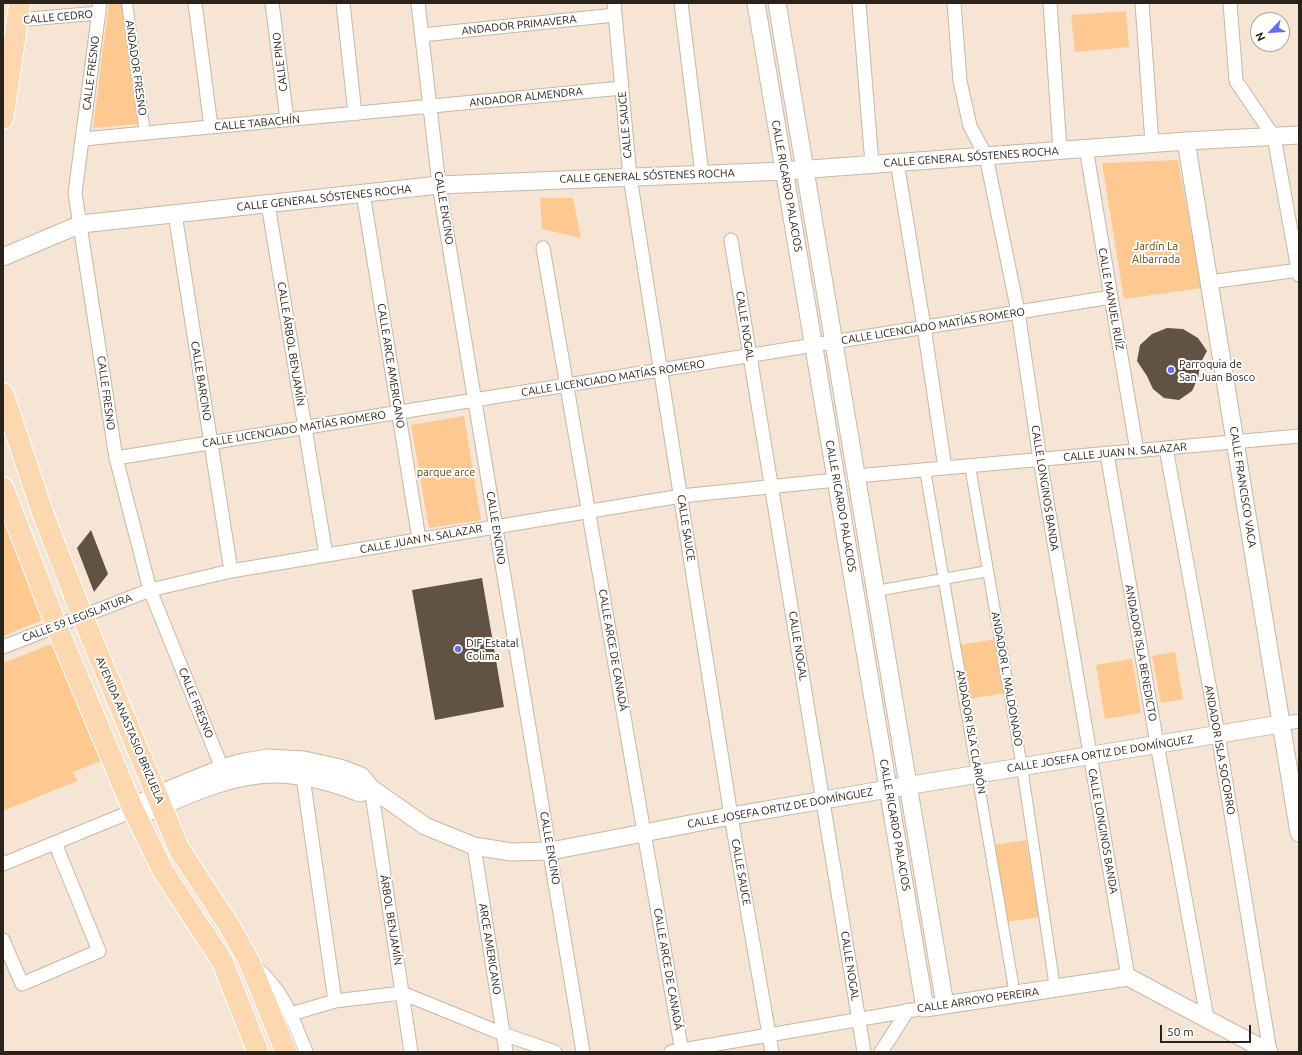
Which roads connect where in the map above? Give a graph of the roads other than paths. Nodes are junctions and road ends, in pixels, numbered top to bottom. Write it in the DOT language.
graph roads {
  1 [pos="127,3"];
  2 [pos="195,3"];
  3 [pos="272,3"];
  4 [pos="343,3"];
  5 [pos="418,3"];
  6 [pos="681,3"];
  7 [pos="756,3"];
  8 [pos="777,3"];
  9 [pos="859,3"];
  10 [pos="954,3"];
  11 [pos="1050,3"];
  12 [pos="1142,3"];
  13 [pos="1230,3"];
  14 [pos="99,8"];
  15 [pos="614,9"];
  16 [pos="19,12"];
  17 [pos="422,35"];
  18 [pos="622,88"];
  19 [pos="430,107"];
  20 [pos="355,114"];
  21 [pos="3,118"];
  22 [pos="287,120"];
  23 [pos="211,127"];
  24 [pos="145,133"];
  25 [pos="1299,135"];
  26 [pos="1274,137"];
  27 [pos="83,139"];
  28 [pos="1186,141"];
  29 [pos="1152,143"];
  30 [pos="1086,148"];
  31 [pos="1060,150"];
  32 [pos="986,156"];
  33 [pos="897,162"];
  34 [pos="872,164"];
  35 [pos="805,169"];
  36 [pos="784,171"];
  37 [pos="702,174"];
  38 [pos="630,177"];
  39 [pos="439,185"];
  40 [pos="363,193"];
  41 [pos="268,204"];
  42 [pos="175,214"];
  43 [pos="81,224"];
  44 [pos="731,240"];
  45 [pos="543,248"];
  46 [pos="3,257"];
  47 [pos="1299,271"];
  48 [pos="1209,282"];
  49 [pos="1111,297"];
  50 [pos="1018,312"];
  51 [pos="924,327"];
  52 [pos="834,342"];
  53 [pos="814,345"];
  54 [pos="750,356"];
  55 [pos="662,370"];
  56 [pos="567,385"];
  57 [pos="3,394"];
  58 [pos="475,400"];
  59 [pos="399,412"];
  60 [pos="305,428"];
  61 [pos="1299,436"];
  62 [pos="1236,442"];
  63 [pos="211,443"];
  64 [pos="1166,448"];
  65 [pos="1137,451"];
  66 [pos="1106,454"];
  67 [pos="116,458"];
  68 [pos="1040,460"];
  69 [pos="970,466"];
  70 [pos="945,468"];
  71 [pos="925,470"];
  72 [pos="856,476"];
  73 [pos="836,480"];
  74 [pos="772,486"];
  75 [pos="3,488"];
  76 [pos="681,496"];
  77 [pos="589,511"];
  78 [pos="496,526"];
  79 [pos="419,539"];
  80 [pos="326,555"];
  81 [pos="988,571"];
  82 [pos="231,572"];
  83 [pos="945,580"];
  84 [pos="150,590"];
  85 [pos="876,591"];
  86 [pos="82,616"];
  87 [pos="56,625"];
  88 [pos="3,647"];
  89 [pos="1299,721"];
  90 [pos="1280,724"];
  91 [pos="1218,734"];
  92 [pos="1157,744"];
  93 [pos="1090,755"];
  94 [pos="1022,767"];
  95 [pos="222,768"];
  96 [pos="978,774"];
  97 [pos="303,777"];
  98 [pos="908,785"];
  99 [pos="371,788"];
  100 [pos="888,788"];
  101 [pos="823,800"];
  102 [pos="159,801"];
  103 [pos="131,813"];
  104 [pos="732,816"];
  105 [pos="644,832"];
  106 [pos="1299,833"];
  107 [pos="55,843"];
  108 [pos="474,846"];
  109 [pos="551,851"];
  110 [pos="3,864"];
  111 [pos="3,940"];
  112 [pos="249,962"];
  113 [pos="1128,977"];
  114 [pos="1055,988"];
  115 [pos="402,993"];
  116 [pos="1015,995"];
  117 [pos="335,1001"];
  118 [pos="945,1005"];
  119 [pos="925,1008"];
  120 [pos="908,1010"];
  121 [pos="291,1014"];
  122 [pos="1207,1018"];
  123 [pos="859,1019"];
  124 [pos="503,1034"];
  125 [pos="769,1036"];
  126 [pos="258,1052"];
  127 [pos="286,1052"];
  128 [pos="306,1052"];
  129 [pos="411,1052"];
  130 [pos="506,1052"];
  131 [pos="555,1052"];
  132 [pos="583,1052"];
  133 [pos="678,1052"];
  134 [pos="772,1052"];
  135 [pos="864,1052"];
  136 [pos="881,1052"];
  137 [pos="1269,1052"];
  1 -- 24 [label="street, ANDADOR FRESNO"];
  2 -- 23 [label="street"];
  3 -- 22 [label="street, CALLE PINO"];
  4 -- 20 [label="street"];
  5 -- 17 [label="street, CALLE ENCINO"];
  6 -- 37 [label="street"];
  7 -- 36 [label="street, CALLE RICARDO PALACIOS"];
  8 -- 35 [label="street, CALLE RICARDO PALACIOS"];
  9 -- 34 [label="street"];
  10 -- 32 [label="street, CALLE LONGINOS BANDA"];
  11 -- 31 [label="street"];
  12 -- 29 [label="street"];
  13 -- 26 [label="street"];
  14 -- 16 [label="street, CALLE CEDRO"];
  14 -- 27 [label="street, CALLE FRESNO"];
  15 -- 17 [label="street, ANDADOR PRIMAVERA"];
  15 -- 18 [label="street, CALLE SAUCE"];
  16 -- 21 [label="main road"];
  17 -- 19 [label="street, CALLE ENCINO"];
  18 -- 19 [label="street, ANDADOR ALMENDRA"];
  18 -- 38 [label="street, CALLE SAUCE"];
  19 -- 20 [label="street, CALLE TABACHÍN"];
  19 -- 39 [label="street, CALLE ENCINO"];
  20 -- 22 [label="street, CALLE TABACHÍN"];
  22 -- 23 [label="street, CALLE TABACHÍN"];
  23 -- 24 [label="street, CALLE TABACHÍN"];
  24 -- 27 [label="street, CALLE TABACHÍN"];
  25 -- 26 [label="street, CALLE GENERAL SÓSTENES ROCHA"];
  26 -- 28 [label="street, CALLE GENERAL SÓSTENES ROCHA"];
  26 -- 47 [label="street"];
  27 -- 43 [label="street, CALLE FRESNO"];
  28 -- 29 [label="street, CALLE GENERAL SÓSTENES ROCHA"];
  28 -- 48 [label="street, CALLE FRANCISCO VACA"];
  29 -- 30 [label="street, CALLE GENERAL SÓSTENES ROCHA"];
  30 -- 31 [label="street, CALLE GENERAL SÓSTENES ROCHA"];
  30 -- 49 [label="street, CALLE MANUEL RUÍZ"];
  31 -- 32 [label="street, CALLE GENERAL SÓSTENES ROCHA"];
  32 -- 33 [label="street, CALLE GENERAL SÓSTENES ROCHA"];
  32 -- 50 [label="street, CALLE LONGINOS BANDA"];
  33 -- 34 [label="street, CALLE GENERAL SÓSTENES ROCHA"];
  33 -- 51 [label="street"];
  34 -- 35 [label="street, CALLE GENERAL SÓSTENES ROCHA"];
  35 -- 36 [label="street, CALLE GENERAL SÓSTENES ROCHA"];
  35 -- 52 [label="street, CALLE RICARDO PALACIOS"];
  36 -- 37 [label="street, CALLE GENERAL SÓSTENES ROCHA"];
  36 -- 53 [label="street, CALLE RICARDO PALACIOS"];
  37 -- 38 [label="street, CALLE GENERAL SÓSTENES ROCHA"];
  38 -- 39 [label="street, CALLE GENERAL SÓSTENES ROCHA"];
  38 -- 55 [label="street, CALLE SAUCE"];
  39 -- 40 [label="street, CALLE GENERAL SÓSTENES ROCHA"];
  39 -- 58 [label="street, CALLE ENCINO"];
  40 -- 41 [label="street, CALLE GENERAL SÓSTENES ROCHA"];
  40 -- 59 [label="street, CALLE ARCE AMERICANO"];
  41 -- 42 [label="street, CALLE GENERAL SÓSTENES ROCHA"];
  41 -- 60 [label="street, CALLE ÁRBOL BENJAMÍN"];
  42 -- 43 [label="street, CALLE GENERAL SÓSTENES ROCHA"];
  42 -- 63 [label="street, CALLE BARCINO"];
  43 -- 46 [label="street, CALLE GENERAL SÓSTENES ROCHA"];
  43 -- 67 [label="street, CALLE FRESNO"];
  44 -- 54 [label="street, CALLE NOGAL"];
  45 -- 56 [label="street, CALLE ARCE DE CANADÁ"];
  47 -- 48 [label="street"];
  48 -- 62 [label="street, CALLE FRANCISCO VACA"];
  49 -- 50 [label="street, CALLE LICENCIADO MATÍAS ROMERO"];
  49 -- 65 [label="street, CALLE MANUEL RUÍZ"];
  50 -- 51 [label="street, CALLE LICENCIADO MATÍAS ROMERO"];
  50 -- 68 [label="street, CALLE LONGINOS BANDA"];
  51 -- 52 [label="street, CALLE LICENCIADO MATÍAS ROMERO"];
  51 -- 70 [label="street"];
  52 -- 53 [label="street, CALLE LICENCIADO MATÍAS ROMERO"];
  52 -- 72 [label="street, CALLE RICARDO PALACIOS"];
  53 -- 54 [label="street, CALLE LICENCIADO MATÍAS ROMERO"];
  53 -- 73 [label="street, CALLE RICARDO PALACIOS"];
  54 -- 55 [label="street, CALLE LICENCIADO MATÍAS ROMERO"];
  54 -- 74 [label="street, CALLE NOGAL"];
  55 -- 56 [label="street, CALLE LICENCIADO MATÍAS ROMERO"];
  55 -- 76 [label="street, CALLE SAUCE"];
  56 -- 58 [label="street, CALLE LICENCIADO MATÍAS ROMERO"];
  56 -- 77 [label="street, CALLE ARCE DE CANADÁ"];
  57 -- 86 [label="main road, AVENIDA ANASTASIO BRIZUELA"];
  58 -- 59 [label="street, CALLE LICENCIADO MATÍAS ROMERO"];
  58 -- 78 [label="street, CALLE ENCINO"];
  59 -- 60 [label="street, CALLE LICENCIADO MATÍAS ROMERO"];
  59 -- 79 [label="street, CALLE ARCE AMERICANO"];
  60 -- 63 [label="street, CALLE LICENCIADO MATÍAS ROMERO"];
  60 -- 80 [label="street, CALLE ÁRBOL BENJAMÍN"];
  61 -- 62 [label="street, CALLE JUAN N. SALAZAR"];
  62 -- 64 [label="street, CALLE JUAN N. SALAZAR"];
  62 -- 90 [label="street, CALLE FRANCISCO VACA"];
  63 -- 67 [label="street, CALLE LICENCIADO MATÍAS ROMERO"];
  63 -- 82 [label="street, CALLE BARCINO"];
  64 -- 65 [label="street, CALLE JUAN N. SALAZAR"];
  64 -- 91 [label="street, ANDADOR ISLA SOCORRO"];
  65 -- 66 [label="street, CALLE JUAN N. SALAZAR"];
  66 -- 68 [label="street, CALLE JUAN N. SALAZAR"];
  66 -- 92 [label="street, ANDADOR ISLA BENEDICTO"];
  67 -- 84 [label="street, CALLE FRESNO"];
  68 -- 69 [label="street, CALLE JUAN N. SALAZAR"];
  68 -- 93 [label="street, CALLE LONGINOS BANDA"];
  69 -- 70 [label="street, CALLE JUAN N. SALAZAR"];
  69 -- 81 [label="street, ANDADOR L. MALDONADO"];
  70 -- 71 [label="street, CALLE JUAN N. SALAZAR"];
  71 -- 72 [label="street, CALLE JUAN N. SALAZAR"];
  71 -- 83 [label="street, ANDADOR ISLA CLARIÓN"];
  72 -- 85 [label="street, CALLE RICARDO PALACIOS"];
  73 -- 74 [label="street, CALLE JUAN N. SALAZAR"];
  73 -- 100 [label="street, CALLE RICARDO PALACIOS"];
  74 -- 76 [label="street, CALLE JUAN N. SALAZAR"];
  74 -- 101 [label="street, CALLE NOGAL"];
  75 -- 87 [label="main road"];
  76 -- 77 [label="street, CALLE JUAN N. SALAZAR"];
  76 -- 104 [label="street, CALLE SAUCE"];
  77 -- 78 [label="street, CALLE JUAN N. SALAZAR"];
  77 -- 105 [label="street, CALLE ARCE DE CANADÁ"];
  78 -- 79 [label="street, CALLE JUAN N. SALAZAR"];
  78 -- 109 [label="street, CALLE ENCINO"];
  79 -- 80 [label="street, CALLE JUAN N. SALAZAR"];
  80 -- 82 [label="street, CALLE JUAN N. SALAZAR"];
  81 -- 83 [label="street"];
  81 -- 94 [label="street, ANDADOR L. MALDONADO"];
  82 -- 84 [label="street, CALLE JUAN N. SALAZAR"];
  83 -- 85 [label="street"];
  83 -- 96 [label="street, ANDADOR ISLA CLARIÓN"];
  84 -- 86 [label="street, CALLE 59 LEGISLATURA"];
  84 -- 95 [label="street, CALLE FRESNO"];
  85 -- 98 [label="street, CALLE RICARDO PALACIOS"];
  86 -- 87 [label="street, CALLE 59 LEGISLATURA"];
  86 -- 102 [label="main road, AVENIDA ANASTASIO BRIZUELA"];
  87 -- 88 [label="street, CALLE 59 LEGISLATURA"];
  87 -- 103 [label="main road"];
  89 -- 90 [label="street, CALLE JOSEFA ORTIZ DE DOMÍNGUEZ"];
  90 -- 91 [label="street, CALLE JOSEFA ORTIZ DE DOMÍNGUEZ"];
  90 -- 106 [label="street, CALLE FRANCISCO VACA"];
  91 -- 92 [label="street, CALLE JOSEFA ORTIZ DE DOMÍNGUEZ"];
  91 -- 137 [label="street, ANDADOR ISLA SOCORRO"];
  92 -- 93 [label="street, CALLE JOSEFA ORTIZ DE DOMÍNGUEZ"];
  92 -- 122 [label="street, ANDADOR ISLA BENEDICTO"];
  93 -- 94 [label="street, CALLE JOSEFA ORTIZ DE DOMÍNGUEZ"];
  93 -- 113 [label="street, CALLE LONGINOS BANDA"];
  94 -- 96 [label="street, CALLE JOSEFA ORTIZ DE DOMÍNGUEZ"];
  94 -- 114 [label="street, ANDADOR L. MALDONADO"];
  95 -- 99 [label="street, CALLE JOSEFA ORTIZ DE DOMÍNGUEZ"];
  95 -- 102 [label="street, CALLE JOSEFA ORTIZ DE DOMÍNGUEZ"];
  96 -- 98 [label="street, CALLE JOSEFA ORTIZ DE DOMÍNGUEZ"];
  96 -- 116 [label="street, ANDADOR ISLA CLARIÓN"];
  97 -- 99 [label="street, CALLE JOSEFA ORTIZ DE DOMÍNGUEZ"];
  97 -- 102 [label="street, CALLE JOSEFA ORTIZ DE DOMÍNGUEZ"];
  97 -- 117 [label="street"];
  98 -- 100 [label="street, CALLE JOSEFA ORTIZ DE DOMÍNGUEZ"];
  98 -- 118 [label="street, CALLE RICARDO PALACIOS"];
  99 -- 108 [label="street, CALLE JOSEFA ORTIZ DE DOMÍNGUEZ"];
  99 -- 115 [label="street, ÁRBOL BENJAMÍN"];
  100 -- 101 [label="street, CALLE JOSEFA ORTIZ DE DOMÍNGUEZ"];
  100 -- 119 [label="street, CALLE RICARDO PALACIOS"];
  101 -- 104 [label="street, CALLE JOSEFA ORTIZ DE DOMÍNGUEZ"];
  101 -- 123 [label="street, CALLE NOGAL"];
  102 -- 103 [label="street, CALLE JOSEFA ORTIZ DE DOMÍNGUEZ"];
  102 -- 112 [label="main road, AVENIDA ANASTASIO BRIZUELA"];
  103 -- 107 [label="street"];
  103 -- 126 [label="main road"];
  104 -- 105 [label="street, CALLE JOSEFA ORTIZ DE DOMÍNGUEZ"];
  104 -- 125 [label="street, CALLE SAUCE"];
  105 -- 109 [label="street, CALLE JOSEFA ORTIZ DE DOMÍNGUEZ"];
  105 -- 133 [label="street, CALLE ARCE DE CANADÁ"];
  107 -- 110 [label="street"];
  107 -- 111 [label="street"];
  108 -- 109 [label="street, CALLE JOSEFA ORTIZ DE DOMÍNGUEZ"];
  108 -- 124 [label="street, ARCE AMERICANO"];
  109 -- 132 [label="street, CALLE ENCINO"];
  112 -- 121 [label="street"];
  112 -- 127 [label="main road, AVENIDA ANASTASIO BRIZUELA"];
  113 -- 114 [label="street, CALLE ARROYO PEREIRA"];
  113 -- 122 [label="street"];
  114 -- 116 [label="street, CALLE ARROYO PEREIRA"];
  115 -- 117 [label="street"];
  115 -- 124 [label="street"];
  115 -- 129 [label="street, ÁRBOL BENJAMÍN"];
  116 -- 118 [label="street, CALLE ARROYO PEREIRA"];
  117 -- 121 [label="street"];
  118 -- 119 [label="street, CALLE ARROYO PEREIRA"];
  119 -- 120 [label="street, CALLE ARROYO PEREIRA"];
  120 -- 123 [label="street, CALLE ARROYO PEREIRA"];
  120 -- 136 [label="street"];
  121 -- 128 [label="street"];
  122 -- 137 [label="street"];
  123 -- 125 [label="street, CALLE ARROYO PEREIRA"];
  123 -- 135 [label="street, CALLE NOGAL"];
  124 -- 130 [label="street, ARCE AMERICANO"];
  124 -- 131 [label="street"];
  125 -- 133 [label="street, CALLE ARROYO PEREIRA"];
  125 -- 134 [label="street, CALLE SAUCE"];
}
